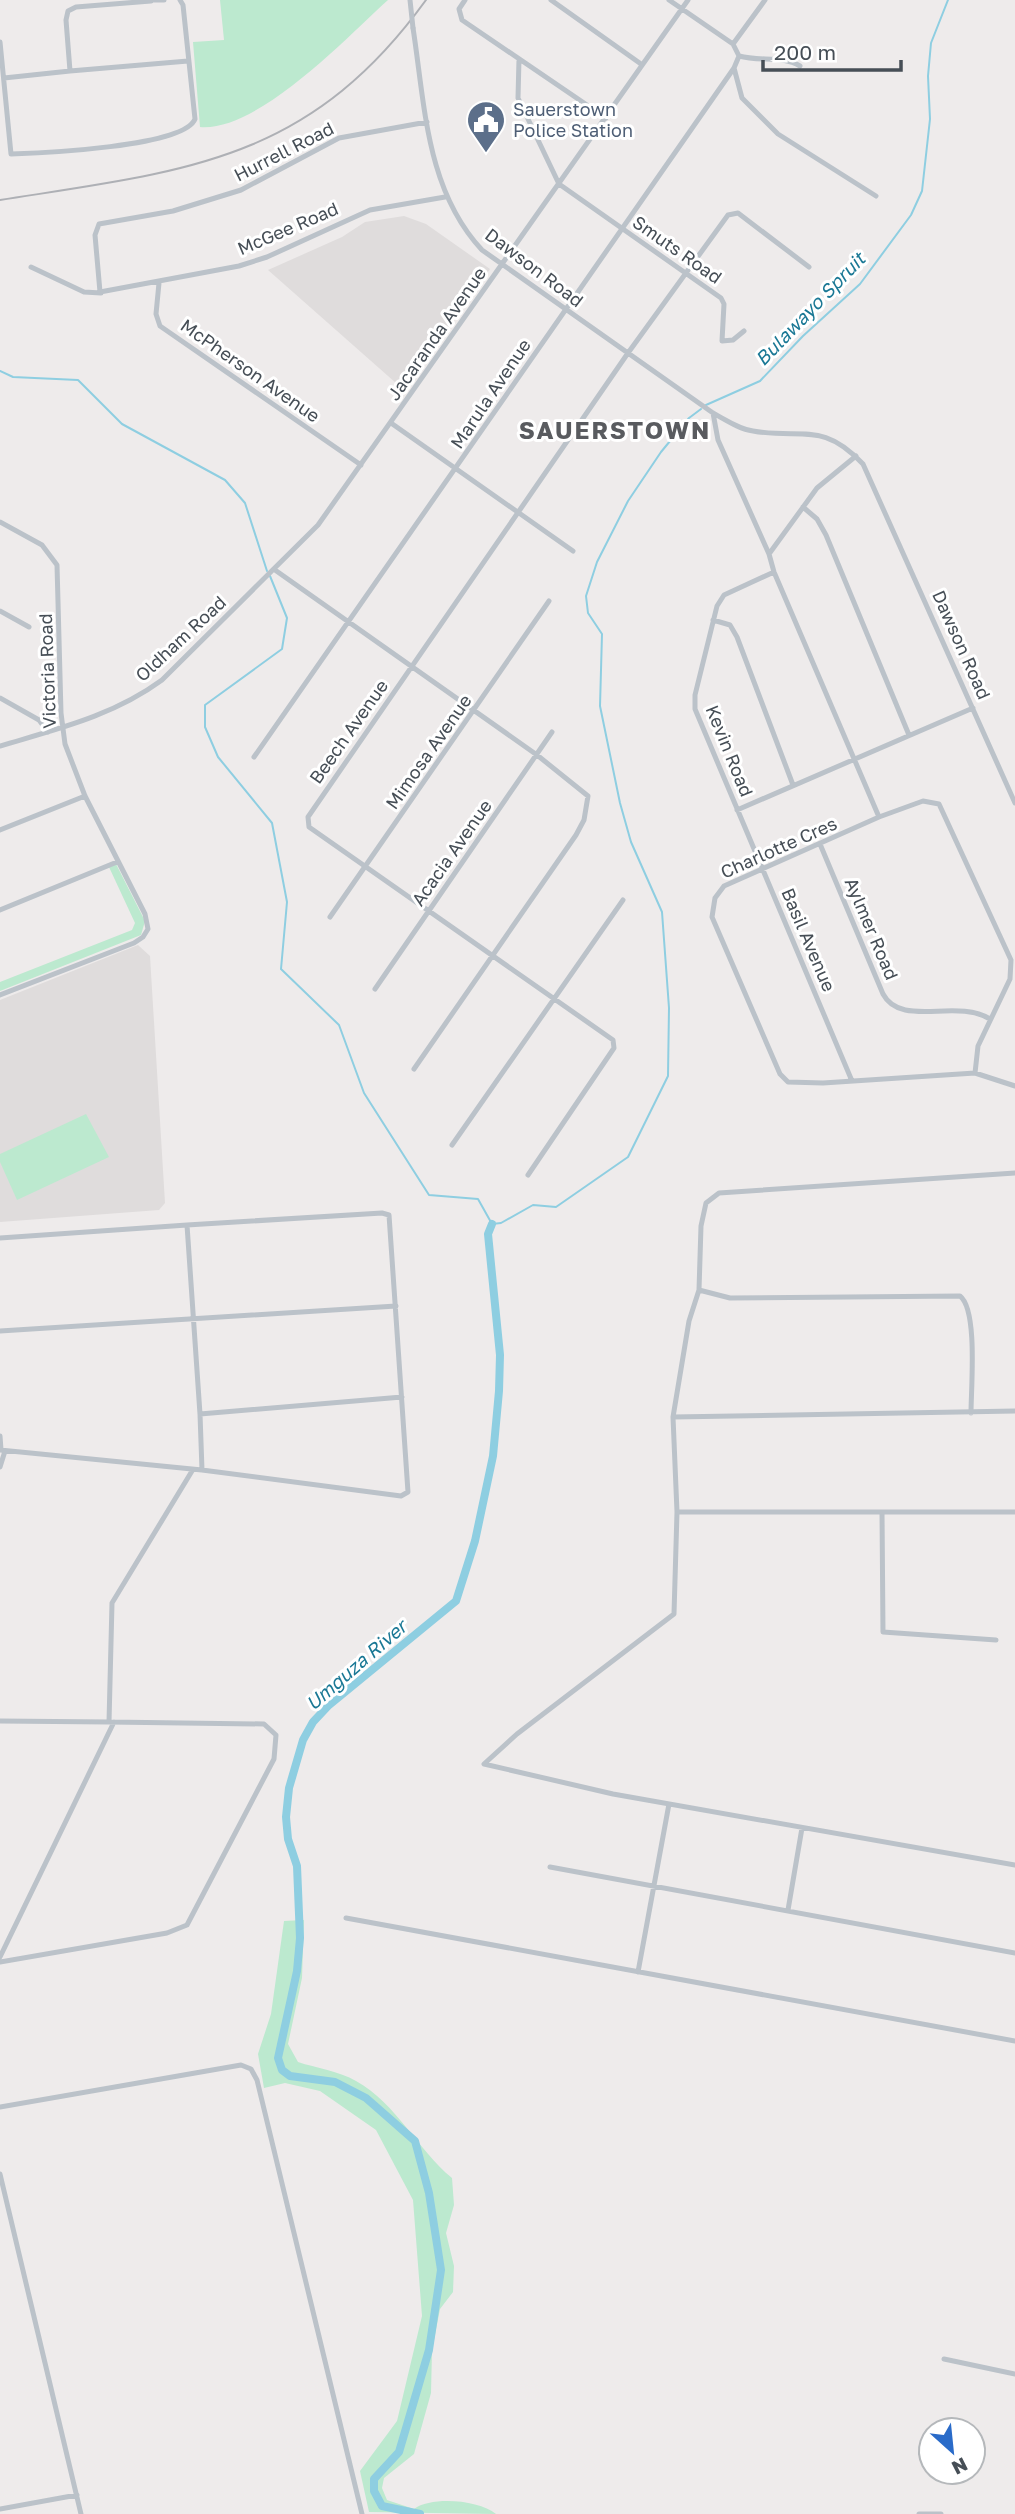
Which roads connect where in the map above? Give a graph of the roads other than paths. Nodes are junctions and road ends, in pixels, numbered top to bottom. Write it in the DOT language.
graph roads {
  1 [pos="164,0"];
  2 [pos="180,0"];
  3 [pos="410,0"];
  4 [pos="465,0"];
  5 [pos="551,0"];
  6 [pos="669,0"];
  7 [pos="688,0"];
  8 [pos="765,0"];
  9 [pos="151,1"];
  10 [pos="681,9"];
  11 [pos="0,42"];
  12 [pos="733,44"];
  13 [pos="739,56"];
  14 [pos="519,59"];
  15 [pos="188,61"];
  16 [pos="641,64"];
  17 [pos="800,66"];
  18 [pos="734,68"];
  19 [pos="70,71"];
  20 [pos="4,78"];
  21 [pos="606,118"];
  22 [pos="427,122"];
  23 [pos="0,155"];
  24 [pos="11,155"];
  25 [pos="559,184"];
  26 [pos="876,196"];
  27 [pos="445,197"];
  28 [pos="622,228"];
  29 [pos="503,266"];
  30 [pos="31,267"];
  31 [pos="809,267"];
  32 [pos="685,272"];
  33 [pos="159,283"];
  34 [pos="101,292"];
  35 [pos="566,309"];
  36 [pos="744,331"];
  37 [pos="628,354"];
  38 [pos="713,413"];
  39 [pos="391,423"];
  40 [pos="856,456"];
  41 [pos="361,465"];
  42 [pos="457,467"];
  43 [pos="803,508"];
  44 [pos="520,511"];
  45 [pos="0,522"];
  46 [pos="573,551"];
  47 [pos="769,554"];
  48 [pos="273,571"];
  49 [pos="774,572"];
  50 [pos="549,601"];
  51 [pos="0,611"];
  52 [pos="713,620"];
  53 [pos="347,622"];
  54 [pos="29,627"];
  55 [pos="412,666"];
  56 [pos="0,698"];
  57 [pos="973,708"];
  58 [pos="475,712"];
  59 [pos="63,727"];
  60 [pos="48,732"];
  61 [pos="552,732"];
  62 [pos="909,735"];
  63 [pos="0,746"];
  64 [pos="537,755"];
  65 [pos="254,757"];
  66 [pos="853,760"];
  67 [pos="793,785"];
  68 [pos="85,796"];
  69 [pos="1015,803"];
  70 [pos="737,810"];
  71 [pos="879,817"];
  72 [pos="0,830"];
  73 [pos="820,844"];
  74 [pos="117,862"];
  75 [pos="762,867"];
  76 [pos="365,868"];
  77 [pos="623,900"];
  78 [pos="0,910"];
  79 [pos="429,912"];
  80 [pos="330,917"];
  81 [pos="494,954"];
  82 [pos="375,989"];
  83 [pos="0,995"];
  84 [pos="556,1000"];
  85 [pos="990,1019"];
  86 [pos="414,1069"];
  87 [pos="975,1073"];
  88 [pos="852,1081"];
  89 [pos="1015,1086"];
  90 [pos="452,1145"];
  91 [pos="1015,1173"];
  92 [pos="528,1175"];
  93 [pos="187,1225"];
  94 [pos="0,1238"];
  95 [pos="699,1290"];
  96 [pos="396,1306"];
  97 [pos="194,1320"];
  98 [pos="0,1331"];
  99 [pos="402,1397"];
  100 [pos="1015,1412"];
  101 [pos="200,1413"];
  102 [pos="971,1413"];
  103 [pos="673,1418"];
  104 [pos="0,1436"];
  105 [pos="2,1450"];
  106 [pos="0,1467"];
  107 [pos="192,1471"];
  108 [pos="202,1471"];
  109 [pos="677,1512"];
  110 [pos="883,1512"];
  111 [pos="1015,1512"];
  112 [pos="996,1640"];
  113 [pos="0,1721"];
  114 [pos="112,1722"];
  115 [pos="669,1804"];
  116 [pos="802,1828"];
  117 [pos="1015,1866"];
  118 [pos="550,1867"];
  119 [pos="652,1887"];
  120 [pos="788,1910"];
  121 [pos="346,1917"];
  122 [pos="1015,1954"];
  123 [pos="0,1959"];
  124 [pos="638,1972"];
  125 [pos="1015,2041"];
  126 [pos="0,2106"];
  127 [pos="0,2174"];
  128 [pos="944,2360"];
  129 [pos="1015,2374"];
  130 [pos="77,2495"];
  131 [pos="0,2509"];
  132 [pos="81,2514"];
  133 [pos="362,2514"];
  134 [pos="919,2514"];
  135 [pos="941,2514"];
  1 -- 9 [label="street"];
  2 -- 15 [label="street"];
  3 -- 22 [label="street, Dawson Road, bridge"];
  4 -- 14 [label="street"];
  5 -- 16 [label="street"];
  6 -- 10 [label="street"];
  7 -- 10 [label="street, Jacaranda Avenue"];
  8 -- 12 [label="street"];
  9 -- 19 [label="street"];
  10 -- 12 [label="street"];
  10 -- 16 [label="street, Jacaranda Avenue"];
  11 -- 20 [label="street"];
  12 -- 13 [label="street"];
  13 -- 17 [label="street"];
  13 -- 18 [label="street, Marula Avenue"];
  14 -- 21 [label="street"];
  14 -- 25 [label="street"];
  15 -- 19 [label="street"];
  15 -- 24 [label="street"];
  16 -- 21 [label="street, Jacaranda Avenue"];
  18 -- 26 [label="street"];
  18 -- 28 [label="street, Marula Avenue"];
  19 -- 20 [label="street"];
  20 -- 24 [label="street"];
  21 -- 25 [label="street, Jacaranda Avenue"];
  22 -- 27 [label="street, Dawson Road"];
  22 -- 34 [label="street, Hurrell Road"];
  23 -- 24 [label="street"];
  25 -- 28 [label="street, Smuts Road"];
  25 -- 29 [label="street, Jacaranda Avenue"];
  27 -- 29 [label="street, Dawson Road"];
  27 -- 33 [label="street, McGee Road"];
  28 -- 32 [label="street, Smuts Road"];
  28 -- 35 [label="street, Marula Avenue"];
  29 -- 35 [label="street, Dawson Road"];
  29 -- 39 [label="street, Jacaranda Avenue"];
  30 -- 34 [label="street"];
  31 -- 32 [label="street, Beech Avenue"];
  32 -- 36 [label="street, Smuts Road"];
  32 -- 37 [label="street, Beech Avenue"];
  33 -- 34 [label="street, McGee Road"];
  33 -- 41 [label="street, McPherson Avenue"];
  35 -- 37 [label="street, Dawson Road"];
  35 -- 42 [label="street, Marula Avenue"];
  37 -- 38 [label="street, Dawson Road"];
  37 -- 44 [label="street, Beech Avenue"];
  38 -- 40 [label="street, Dawson Road"];
  38 -- 47 [label="street"];
  39 -- 41 [label="street, Jacaranda Avenue"];
  39 -- 42 [label="street"];
  40 -- 43 [label="street"];
  40 -- 57 [label="street, Dawson Road"];
  41 -- 48 [label="street, Jacaranda Avenue"];
  42 -- 44 [label="street"];
  42 -- 53 [label="street, Marula Avenue"];
  43 -- 47 [label="street"];
  43 -- 62 [label="street"];
  44 -- 46 [label="street"];
  44 -- 55 [label="street, Beech Avenue"];
  45 -- 59 [label="street, Victoria Road"];
  47 -- 49 [label="street"];
  48 -- 53 [label="street"];
  48 -- 59 [label="street, Oldham Road"];
  49 -- 52 [label="street, Kevin Road"];
  49 -- 66 [label="street"];
  50 -- 58 [label="street, Mimosa Avenue"];
  51 -- 54 [label="street"];
  52 -- 67 [label="street"];
  52 -- 70 [label="street, Kevin Road"];
  53 -- 55 [label="street"];
  53 -- 65 [label="street, Marula Avenue"];
  55 -- 58 [label="street"];
  55 -- 76 [label="street, Beech Avenue"];
  56 -- 60 [label="street"];
  57 -- 62 [label="street"];
  57 -- 69 [label="street, Dawson Road"];
  58 -- 64 [label="street"];
  58 -- 76 [label="street, Mimosa Avenue"];
  59 -- 60 [label="street, Oldham Road"];
  59 -- 68 [label="street, Victoria Road"];
  60 -- 63 [label="street, Oldham Road"];
  61 -- 64 [label="street, Acacia Avenue"];
  62 -- 66 [label="street"];
  64 -- 79 [label="street, Acacia Avenue"];
  64 -- 81 [label="street"];
  66 -- 67 [label="street"];
  66 -- 71 [label="street"];
  67 -- 70 [label="street"];
  68 -- 72 [label="street"];
  68 -- 74 [label="street, Victoria Road"];
  70 -- 75 [label="street, Basil Avenue"];
  71 -- 73 [label="street, Charlotte Cres"];
  71 -- 85 [label="street, Charlotte Cres"];
  73 -- 75 [label="street, Charlotte Cres"];
  73 -- 85 [label="street, Aylmer Road"];
  74 -- 78 [label="street"];
  74 -- 83 [label="street, Victoria Road"];
  75 -- 88 [label="street, Basil Avenue"];
  75 -- 88 [label="street, Charlotte Cres"];
  76 -- 79 [label="street, Beech Avenue"];
  76 -- 80 [label="street, Mimosa Avenue"];
  77 -- 84 [label="street"];
  79 -- 81 [label="street, Beech Avenue"];
  79 -- 82 [label="street, Acacia Avenue"];
  81 -- 84 [label="street, Beech Avenue"];
  81 -- 86 [label="street"];
  84 -- 90 [label="street"];
  84 -- 92 [label="street, Beech Avenue"];
  85 -- 87 [label="street, Charlotte Cres"];
  87 -- 88 [label="street"];
  87 -- 89 [label="street"];
  91 -- 95 [label="street"];
  93 -- 94 [label="street"];
  93 -- 96 [label="street"];
  93 -- 97 [label="street"];
  95 -- 102 [label="street"];
  95 -- 103 [label="street"];
  96 -- 97 [label="street"];
  96 -- 99 [label="street"];
  97 -- 98 [label="street"];
  97 -- 101 [label="street"];
  99 -- 101 [label="street"];
  99 -- 108 [label="street"];
  100 -- 102 [label="street"];
  101 -- 108 [label="street"];
  102 -- 103 [label="street"];
  103 -- 109 [label="street"];
  104 -- 105 [label="street"];
  105 -- 106 [label="street"];
  105 -- 107 [label="street"];
  107 -- 108 [label="street"];
  107 -- 114 [label="street"];
  109 -- 110 [label="street"];
  109 -- 115 [label="street"];
  110 -- 111 [label="street"];
  110 -- 112 [label="street"];
  113 -- 114 [label="street"];
  114 -- 123 [label="street"];
  114 -- 123 [label="street"];
  115 -- 116 [label="street"];
  115 -- 119 [label="street"];
  116 -- 117 [label="street"];
  116 -- 120 [label="street"];
  118 -- 119 [label="street"];
  119 -- 120 [label="street"];
  119 -- 124 [label="street"];
  120 -- 122 [label="street"];
  121 -- 124 [label="street"];
  124 -- 125 [label="street"];
  126 -- 133 [label="street"];
  127 -- 130 [label="street"];
  128 -- 129 [label="street"];
  130 -- 131 [label="street"];
  130 -- 132 [label="street"];
  134 -- 135 [label="street"];
}
